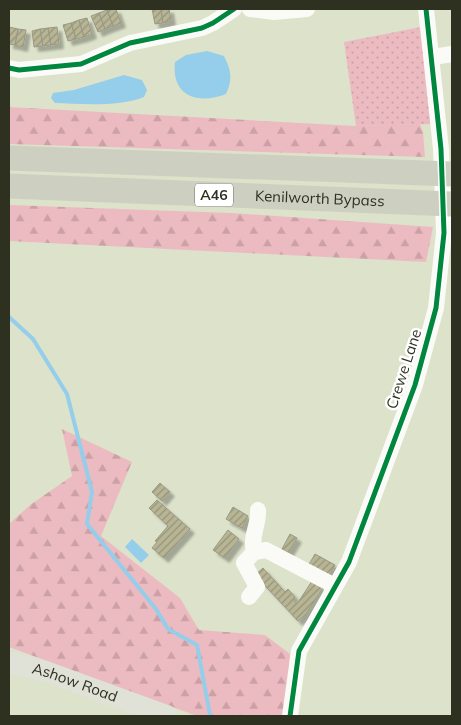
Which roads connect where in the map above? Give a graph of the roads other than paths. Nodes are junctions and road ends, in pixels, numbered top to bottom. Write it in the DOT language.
graph roads {
  1 [pos="234,9"];
  2 [pos="250,9"];
  3 [pos="307,9"];
  4 [pos="426,9"];
  5 [pos="452,54"];
  6 [pos="433,57"];
  7 [pos="9,68"];
  8 [pos="9,158"];
  9 [pos="452,174"];
  10 [pos="9,186"];
  11 [pos="452,204"];
  12 [pos="258,510"];
  13 [pos="254,552"];
  14 [pos="335,586"];
  15 [pos="249,597"];
  16 [pos="9,662"];
  17 [pos="168,716"];
  18 [pos="290,716"];
  1 -- 7 [label="street"];
  2 -- 3 [label="street"];
  4 -- 6 [label="street, Crewe Lane"];
  5 -- 6 [label="street"];
  6 -- 14 [label="street, Crewe Lane"];
  8 -- 9 [label="highway, Kenilworth Bypass / A46"];
  10 -- 11 [label="highway, Kenilworth Bypass / A46"];
  12 -- 13 [label="street"];
  13 -- 14 [label="street"];
  13 -- 15 [label="street"];
  14 -- 18 [label="street, Crewe Lane"];
  16 -- 17 [label="main road, Ashow Road"];
}
